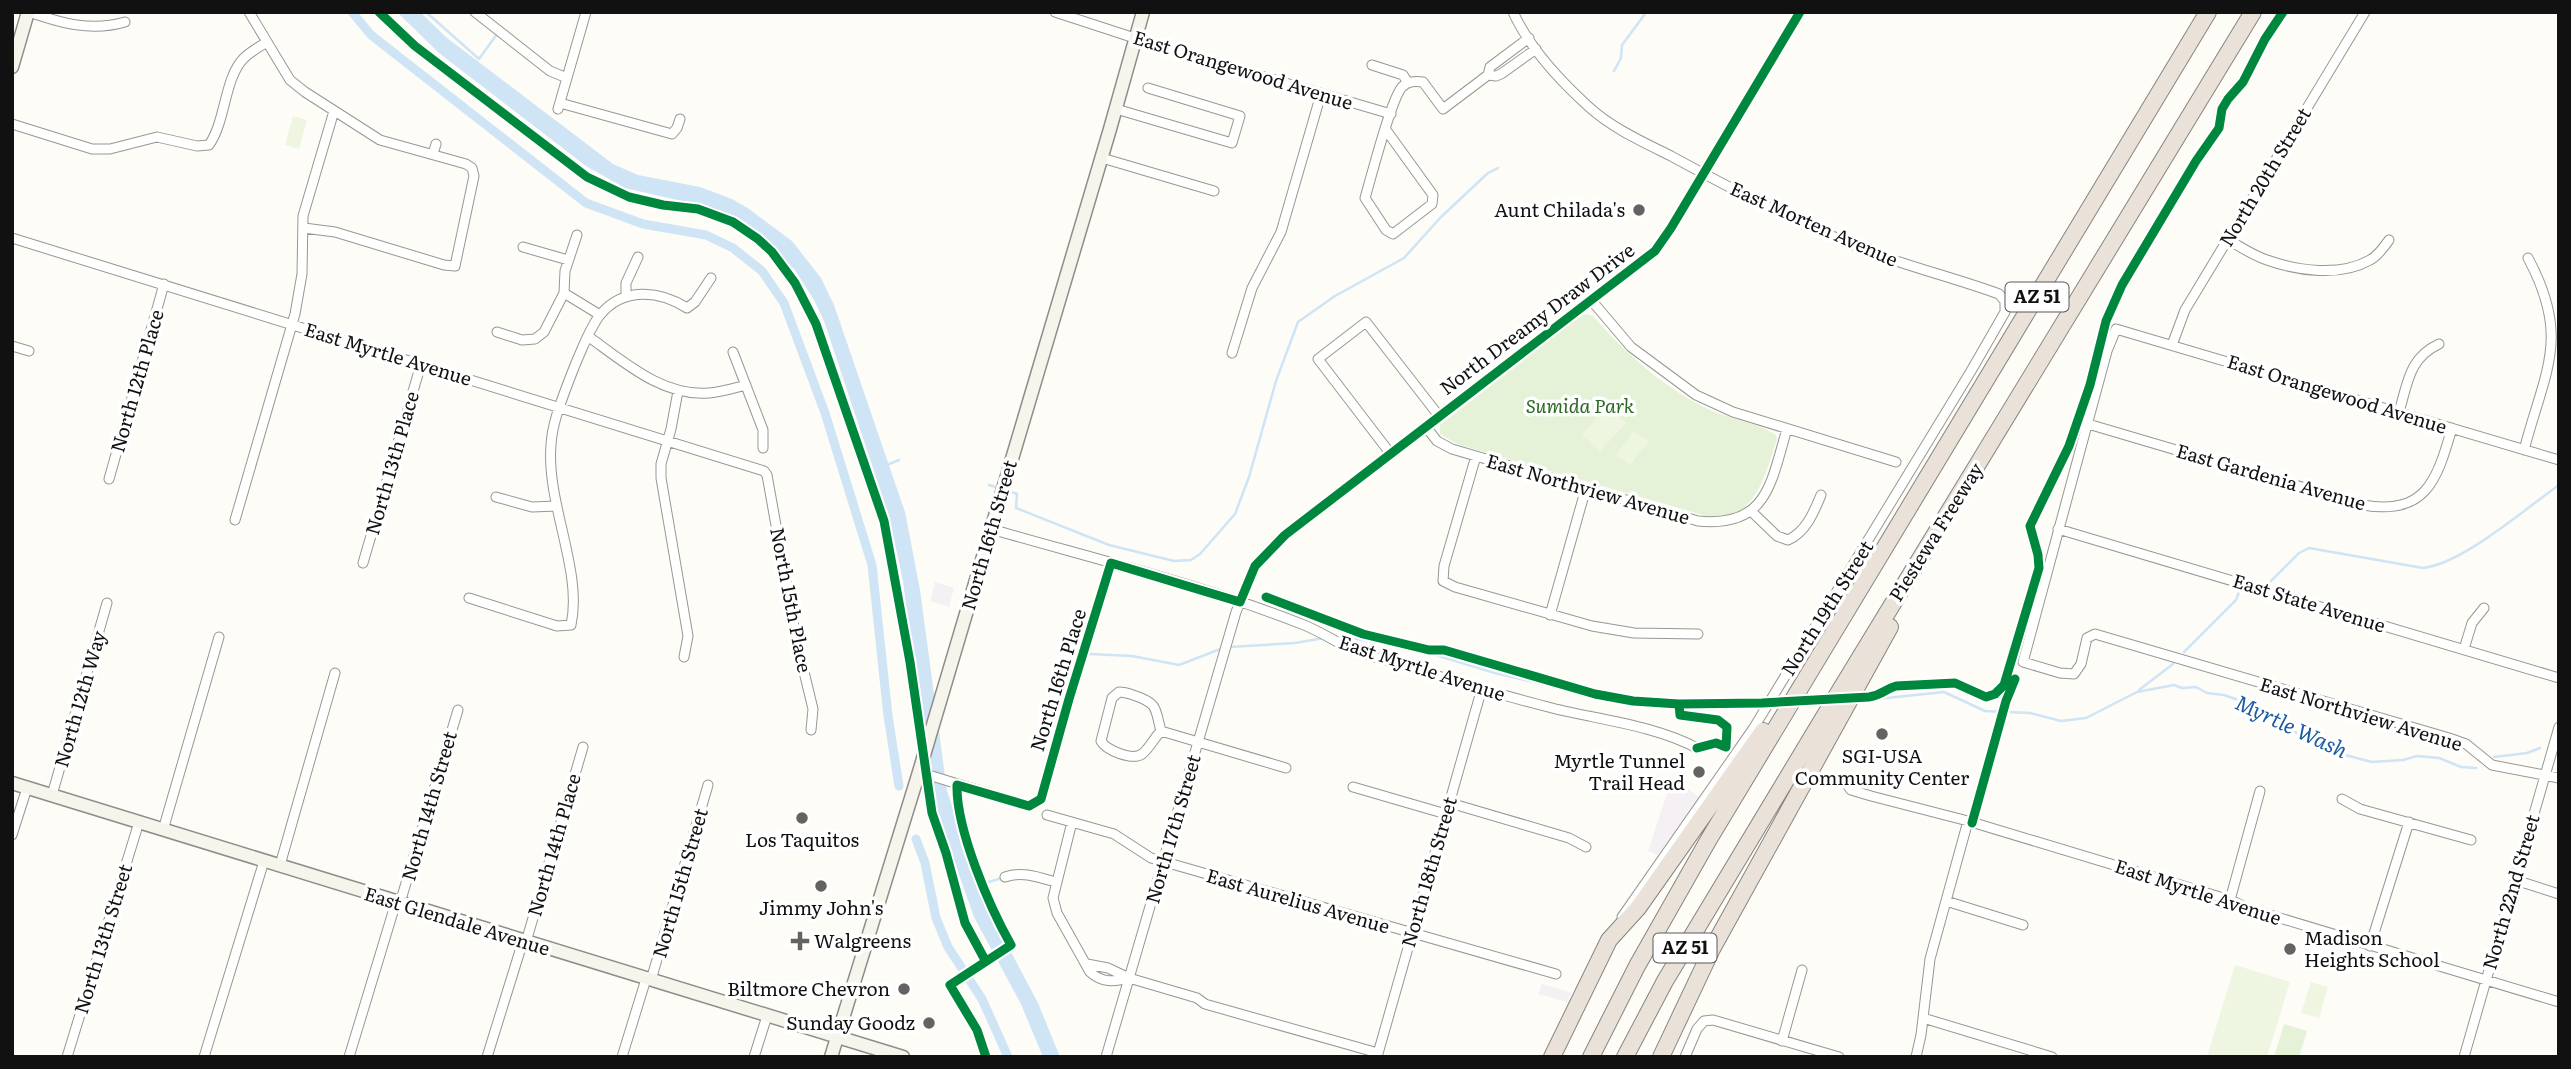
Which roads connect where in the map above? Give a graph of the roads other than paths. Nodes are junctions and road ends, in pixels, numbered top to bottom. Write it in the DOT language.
graph roads {
  1 [pos="28,12"];
  2 [pos="249,12"];
  3 [pos="475,12"];
  4 [pos="586,12"];
  5 [pos="1055,12"];
  6 [pos="1143,12"];
  7 [pos="1513,12"];
  8 [pos="1800,12"];
  9 [pos="2208,12"];
  10 [pos="2253,12"];
  11 [pos="2365,12"];
  12 [pos="125,22"];
  13 [pos="17,33"];
  14 [pos="1136,38"];
  15 [pos="1529,38"];
  16 [pos="267,42"];
  17 [pos="1536,49"];
  18 [pos="1372,65"];
  19 [pos="12,67"];
  20 [pos="1488,75"];
  21 [pos="567,78"];
  22 [pos="1408,83"];
  23 [pos="1148,88"];
  24 [pos="1321,94"];
  25 [pos="1116,109"];
  26 [pos="334,111"];
  27 [pos="1391,114"];
  28 [pos="680,118"];
  29 [pos="12,124"];
  30 [pos="1386,130"];
  31 [pos="436,144"];
  32 [pos="433,155"];
  33 [pos="1102,158"];
  34 [pos="1703,173"];
  35 [pos="1214,191"];
  36 [pos="304,228"];
  37 [pos="577,235"];
  38 [pos="12,237"];
  39 [pos="2228,240"];
  40 [pos="2389,240"];
  41 [pos="523,247"];
  42 [pos="638,257"];
  43 [pos="2528,258"];
  44 [pos="568,260"];
  45 [pos="711,278"];
  46 [pos="164,284"];
  47 [pos="564,293"];
  48 [pos="626,296"];
  49 [pos="1592,301"];
  50 [pos="2006,302"];
  51 [pos="600,315"];
  52 [pos="292,324"];
  53 [pos="497,332"];
  54 [pos="589,337"];
  55 [pos="2439,344"];
  56 [pos="2172,345"];
  57 [pos="12,346"];
  58 [pos="29,351"];
  59 [pos="733,352"];
  60 [pos="1232,353"];
  61 [pos="421,364"];
  62 [pos="746,385"];
  63 [pos="678,391"];
  64 [pos="560,406"];
  65 [pos="2399,412"];
  66 [pos="1439,416"];
  67 [pos="2088,424"];
  68 [pos="1426,427"];
  69 [pos="2452,428"];
  70 [pos="1787,429"];
  71 [pos="668,440"];
  72 [pos="763,448"];
  73 [pos="2524,450"];
  74 [pos="1390,453"];
  75 [pos="1476,456"];
  76 [pos="2559,460"];
  77 [pos="1896,462"];
  78 [pos="764,471"];
  79 [pos="109,479"];
  80 [pos="1586,488"];
  81 [pos="1821,495"];
  82 [pos="496,497"];
  83 [pos="556,506"];
  84 [pos="1751,511"];
  85 [pos="236,520"];
  86 [pos="991,529"];
  87 [pos="2058,529"];
  88 [pos="363,563"];
  89 [pos="1111,563"];
  90 [pos="1865,582"];
  91 [pos="1899,591"];
  92 [pos="469,598"];
  93 [pos="1240,602"];
  94 [pos="107,603"];
  95 [pos="2484,607"];
  96 [pos="1550,615"];
  97 [pos="1698,634"];
  98 [pos="219,637"];
  99 [pos="2464,649"];
  100 [pos="684,657"];
  101 [pos="335,673"];
  102 [pos="2559,678"];
  103 [pos="1482,688"];
  104 [pos="458,709"];
  105 [pos="2559,727"];
  106 [pos="811,730"];
  107 [pos="1161,732"];
  108 [pos="1198,743"];
  109 [pos="583,747"];
  110 [pos="1697,748"];
  111 [pos="1286,768"];
  112 [pos="2544,775"];
  113 [pos="918,776"];
  114 [pos="1842,778"];
  115 [pos="2559,778"];
  116 [pos="12,783"];
  117 [pos="708,785"];
  118 [pos="1353,787"];
  119 [pos="27,788"];
  120 [pos="2260,791"];
  121 [pos="52,795"];
  122 [pos="2342,799"];
  123 [pos="1450,803"];
  124 [pos="1047,814"];
  125 [pos="1446,814"];
  126 [pos="1968,821"];
  127 [pos="139,822"];
  128 [pos="1072,822"];
  129 [pos="2409,822"];
  130 [pos="163,830"];
  131 [pos="12,835"];
  132 [pos="2471,840"];
  133 [pos="1586,846"];
  134 [pos="264,860"];
  135 [pos="1163,862"];
  136 [pos="279,865"];
  137 [pos="1005,877"];
  138 [pos="2515,880"];
  139 [pos="1055,882"];
  140 [pos="2559,894"];
  141 [pos="2230,900"];
  142 [pos="1946,901"];
  143 [pos="398,902"];
  144 [pos="2023,925"];
  145 [pos="1411,933"];
  146 [pos="1609,940"];
  147 [pos="524,942"];
  148 [pos="2370,946"];
  149 [pos="1802,970"];
  150 [pos="1556,974"];
  151 [pos="1129,978"];
  152 [pos="649,979"];
  153 [pos="2485,981"];
  154 [pos="2559,1002"];
  155 [pos="767,1016"];
  156 [pos="1923,1018"];
  157 [pos="837,1038"];
  158 [pos="1782,1041"];
  159 [pos="1378,1055"];
  160 [pos="67,1057"];
  161 [pos="205,1057"];
  162 [pos="349,1057"];
  163 [pos="487,1057"];
  164 [pos="622,1057"];
  165 [pos="754,1057"];
  166 [pos="831,1057"];
  167 [pos="903,1057"];
  168 [pos="1106,1057"];
  169 [pos="1552,1057"];
  170 [pos="1591,1057"];
  171 [pos="1625,1057"];
  172 [pos="1661,1057"];
  173 [pos="1685,1057"];
  174 [pos="1839,1057"];
  175 [pos="1916,1057"];
  176 [pos="2052,1057"];
  177 [pos="2463,1057"];
  1 -- 12 [label="street"];
  1 -- 13 [label="main road"];
  2 -- 16 [label="street"];
  3 -- 21 [label="street"];
  4 -- 21 [label="street"];
  5 -- 14 [label="street, East Orangewood Avenue"];
  6 -- 14 [label="main road, North 16th Street"];
  7 -- 15 [label="street, East Morten Avenue"];
  8 -- 34 [label="street, North Dreamy Draw Drive"];
  9 -- 90 [label="highway, Piestewa Freeway / AZ 51"];
  10 -- 91 [label="highway, Piestewa Freeway / AZ 51"];
  11 -- 39 [label="street, North 20th Street"];
  13 -- 19 [label="main road"];
  14 -- 24 [label="street, East Orangewood Avenue"];
  14 -- 25 [label="main road, North 16th Street"];
  15 -- 17 [label="street, East Morten Avenue"];
  15 -- 20 [label="street"];
  16 -- 26 [label="street"];
  16 -- 29 [label="street"];
  17 -- 20 [label="street"];
  17 -- 34 [label="street, East Morten Avenue"];
  18 -- 22 [label="street"];
  20 -- 22 [label="street"];
  21 -- 28 [label="street"];
  22 -- 27 [label="street"];
  23 -- 25 [label="street"];
  24 -- 27 [label="street, East Orangewood Avenue"];
  24 -- 60 [label="street"];
  25 -- 33 [label="main road, North 16th Street"];
  26 -- 32 [label="street"];
  26 -- 36 [label="street"];
  27 -- 30 [label="street"];
  30 -- 30 [label="street"];
  31 -- 32 [label="street"];
  32 -- 36 [label="street"];
  33 -- 35 [label="street"];
  33 -- 86 [label="main road, North 16th Street"];
  34 -- 49 [label="street, North Dreamy Draw Drive"];
  34 -- 50 [label="street, East Morten Avenue"];
  36 -- 52 [label="street"];
  37 -- 44 [label="street"];
  38 -- 46 [label="street, East Myrtle Avenue"];
  39 -- 40 [label="street"];
  39 -- 56 [label="street, North 20th Street"];
  41 -- 44 [label="street"];
  42 -- 48 [label="street"];
  43 -- 73 [label="street"];
  44 -- 47 [label="street"];
  45 -- 48 [label="street"];
  46 -- 52 [label="street, East Myrtle Avenue"];
  46 -- 79 [label="street, North 12th Place"];
  47 -- 51 [label="street"];
  47 -- 53 [label="street"];
  48 -- 51 [label="street"];
  49 -- 66 [label="street, North Dreamy Draw Drive"];
  49 -- 70 [label="street"];
  50 -- 146 [label="street, North 19th Street"];
  51 -- 54 [label="street"];
  52 -- 61 [label="street, East Myrtle Avenue"];
  52 -- 85 [label="street"];
  54 -- 63 [label="street"];
  54 -- 64 [label="street"];
  55 -- 65 [label="street"];
  56 -- 65 [label="street, East Orangewood Avenue"];
  56 -- 67 [label="street, East Orangewood Avenue"];
  57 -- 58 [label="street"];
  59 -- 62 [label="street"];
  61 -- 64 [label="street, East Myrtle Avenue"];
  61 -- 88 [label="street, North 13th Place"];
  62 -- 63 [label="street"];
  62 -- 72 [label="street"];
  63 -- 71 [label="street"];
  64 -- 71 [label="street, East Myrtle Avenue"];
  64 -- 83 [label="street"];
  65 -- 69 [label="street, East Orangewood Avenue"];
  66 -- 68 [label="street, North Dreamy Draw Drive"];
  66 -- 74 [label="street"];
  67 -- 69 [label="street, East Gardenia Avenue"];
  67 -- 87 [label="street"];
  68 -- 74 [label="street, North Dreamy Draw Drive"];
  68 -- 75 [label="street, East Northview Avenue"];
  69 -- 73 [label="street, East Orangewood Avenue"];
  70 -- 77 [label="street"];
  70 -- 84 [label="street"];
  71 -- 78 [label="street, East Myrtle Avenue"];
  71 -- 100 [label="street"];
  73 -- 76 [label="street, East Orangewood Avenue"];
  74 -- 93 [label="street, North Dreamy Draw Drive"];
  75 -- 80 [label="street, East Northview Avenue"];
  75 -- 96 [label="street"];
  78 -- 106 [label="street, North 15th Place"];
  80 -- 84 [label="street, East Northview Avenue"];
  80 -- 96 [label="street"];
  81 -- 84 [label="street"];
  82 -- 83 [label="street"];
  83 -- 92 [label="street"];
  86 -- 89 [label="street, East Myrtle Avenue"];
  86 -- 113 [label="main road, North 16th Street"];
  87 -- 99 [label="street, East State Avenue"];
  87 -- 112 [label="street, East Northview Avenue"];
  89 -- 93 [label="street, East Myrtle Avenue"];
  89 -- 113 [label="street, North 16th Place"];
  90 -- 146 [label="highway"];
  90 -- 170 [label="highway, Piestewa Freeway / AZ 51"];
  91 -- 171 [label="highway, Piestewa Freeway / AZ 51"];
  91 -- 172 [label="highway"];
  93 -- 103 [label="street, East Myrtle Avenue"];
  93 -- 108 [label="street, North 17th Street"];
  94 -- 121 [label="street, North 12th Way"];
  95 -- 99 [label="street"];
  96 -- 97 [label="street"];
  98 -- 130 [label="street"];
  99 -- 102 [label="street, East State Avenue"];
  101 -- 136 [label="street"];
  103 -- 110 [label="street, East Myrtle Avenue"];
  103 -- 123 [label="street, North 18th Street"];
  104 -- 143 [label="street, North 14th Street"];
  105 -- 112 [label="street, North 22nd Street"];
  107 -- 107 [label="street"];
  107 -- 108 [label="street"];
  108 -- 111 [label="street"];
  108 -- 135 [label="street, North 17th Street"];
  109 -- 147 [label="street, North 14th Place"];
  112 -- 115 [label="street, East Northview Avenue"];
  112 -- 138 [label="street, North 22nd Street"];
  113 -- 157 [label="main road, North 16th Street"];
  114 -- 126 [label="street, East Myrtle Avenue"];
  116 -- 119 [label="main road, East Glendale Avenue"];
  117 -- 152 [label="street, North 15th Street"];
  118 -- 125 [label="street"];
  119 -- 121 [label="main road, East Glendale Avenue"];
  119 -- 131 [label="street"];
  120 -- 141 [label="street"];
  121 -- 127 [label="main road, East Glendale Avenue"];
  122 -- 129 [label="street"];
  123 -- 125 [label="street, North 18th Street"];
  123 -- 133 [label="street"];
  124 -- 128 [label="street, East Aurelius Avenue"];
  125 -- 145 [label="street, North 18th Street"];
  126 -- 141 [label="street, East Myrtle Avenue"];
  126 -- 142 [label="street"];
  127 -- 130 [label="main road, East Glendale Avenue"];
  127 -- 160 [label="street, North 13th Street"];
  128 -- 135 [label="street, East Aurelius Avenue"];
  128 -- 139 [label="street"];
  129 -- 132 [label="street"];
  129 -- 148 [label="street"];
  130 -- 134 [label="main road, East Glendale Avenue"];
  134 -- 136 [label="main road, East Glendale Avenue"];
  134 -- 161 [label="street"];
  135 -- 145 [label="street, East Aurelius Avenue"];
  135 -- 151 [label="street, North 17th Street"];
  136 -- 143 [label="main road, East Glendale Avenue"];
  137 -- 139 [label="street"];
  138 -- 140 [label="street"];
  138 -- 153 [label="street, North 22nd Street"];
  139 -- 151 [label="street"];
  141 -- 148 [label="street, East Myrtle Avenue"];
  142 -- 144 [label="street"];
  142 -- 156 [label="street"];
  143 -- 147 [label="main road, East Glendale Avenue"];
  143 -- 162 [label="street, North 14th Street"];
  145 -- 150 [label="street, East Aurelius Avenue"];
  145 -- 159 [label="street, North 18th Street"];
  146 -- 169 [label="highway"];
  147 -- 152 [label="main road, East Glendale Avenue"];
  147 -- 163 [label="street, North 14th Place"];
  148 -- 153 [label="street, East Myrtle Avenue"];
  149 -- 158 [label="street"];
  151 -- 159 [label="street"];
  151 -- 168 [label="street, North 17th Street"];
  152 -- 155 [label="main road, East Glendale Avenue"];
  152 -- 164 [label="street, North 15th Street"];
  153 -- 154 [label="street, East Myrtle Avenue"];
  153 -- 177 [label="street, North 22nd Street"];
  155 -- 157 [label="main road, East Glendale Avenue"];
  155 -- 165 [label="street"];
  156 -- 175 [label="street"];
  156 -- 176 [label="street"];
  157 -- 166 [label="main road, North 16th Street"];
  157 -- 167 [label="main road, East Glendale Avenue"];
  158 -- 173 [label="street"];
  158 -- 174 [label="street"];
}
